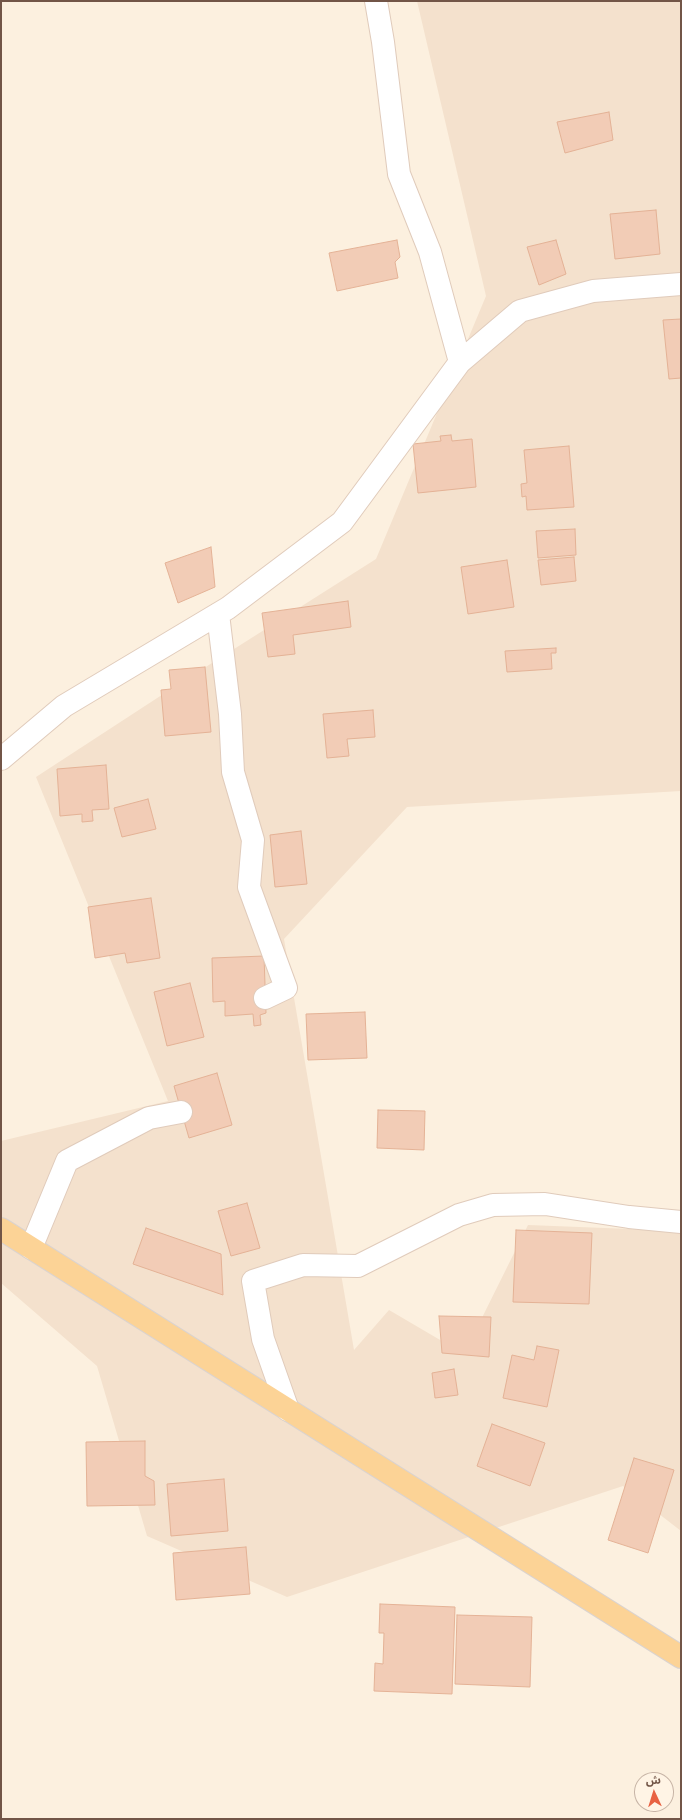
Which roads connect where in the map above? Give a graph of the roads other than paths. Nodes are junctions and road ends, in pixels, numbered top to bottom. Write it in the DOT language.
graph roads {
  1 [pos="376,1"];
  2 [pos="681,284"];
  3 [pos="460,362"];
  4 [pos="218,614"];
  5 [pos="1,759"];
  6 [pos="265,998"];
  7 [pos="181,1112"];
  8 [pos="681,1222"];
  9 [pos="1,1229"];
  10 [pos="31,1248"];
  11 [pos="288,1410"];
  12 [pos="681,1657"];
  1 -- 3 [label="street"];
  2 -- 3 [label="street"];
  3 -- 4 [label="street"];
  4 -- 5 [label="street"];
  4 -- 6 [label="street"];
  7 -- 10 [label="street"];
  8 -- 11 [label="street"];
  9 -- 10 [label="main road"];
  10 -- 11 [label="main road"];
  11 -- 12 [label="main road"];
}
